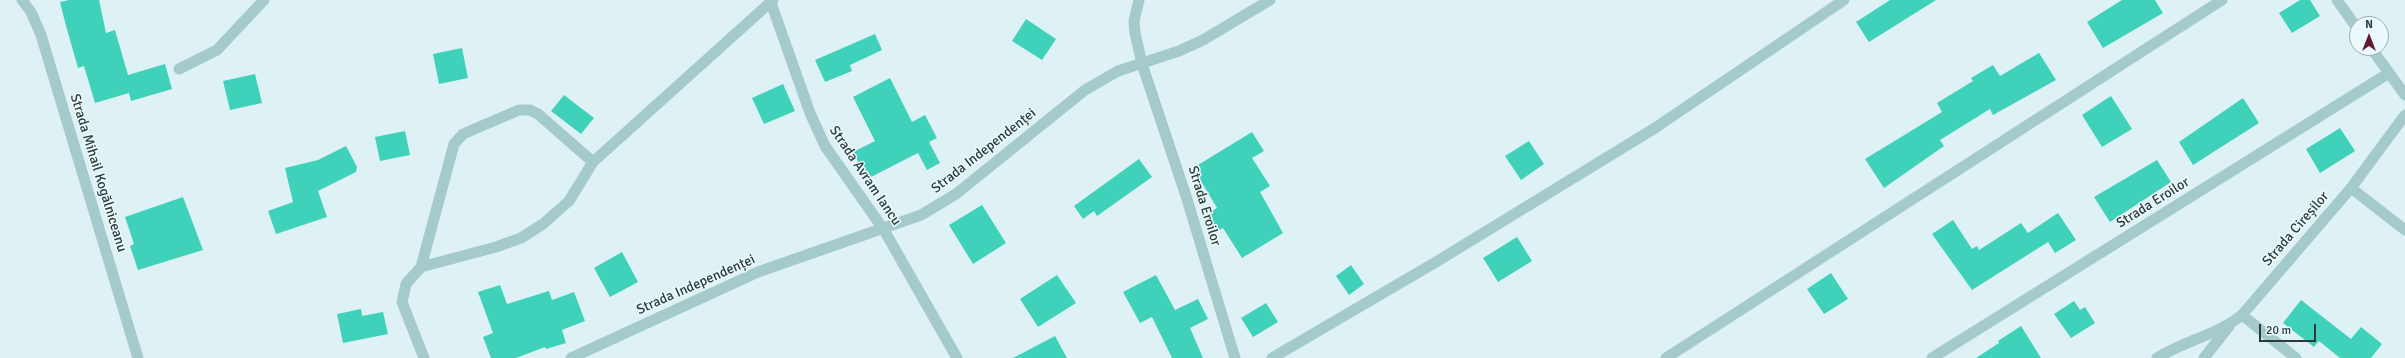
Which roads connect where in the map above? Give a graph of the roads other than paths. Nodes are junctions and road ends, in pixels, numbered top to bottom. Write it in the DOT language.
graph roads {
  1 [pos="22,0"];
  2 [pos="264,0"];
  3 [pos="1139,0"];
  4 [pos="1270,0"];
  5 [pos="1844,0"];
  6 [pos="2222,0"];
  7 [pos="2337,0"];
  8 [pos="772,1"];
  9 [pos="2349,17"];
  10 [pos="2377,56"];
  11 [pos="1142,64"];
  12 [pos="179,69"];
  13 [pos="2389,72"];
  14 [pos="2405,94"];
  15 [pos="2405,115"];
  16 [pos="593,162"];
  17 [pos="2351,188"];
  18 [pos="884,230"];
  19 [pos="2405,230"];
  20 [pos="421,267"];
  21 [pos="2242,315"];
  22 [pos="2230,325"];
  23 [pos="138,358"];
  24 [pos="424,358"];
  25 [pos="571,358"];
  26 [pos="957,358"];
  27 [pos="1235,358"];
  28 [pos="1272,358"];
  29 [pos="1666,358"];
  30 [pos="1932,358"];
  31 [pos="2157,358"];
  32 [pos="2204,358"];
  33 [pos="2296,358"];
  1 -- 23 [label="street, Strada Mihail Kogălniceanu"];
  2 -- 12 [label="street"];
  3 -- 11 [label="street, Strada Eroilor"];
  4 -- 11 [label="street, Strada Independenței"];
  5 -- 28 [label="street"];
  6 -- 29 [label="street"];
  7 -- 9 [label="street"];
  8 -- 16 [label="street"];
  8 -- 18 [label="street, Strada Avram Iancu"];
  10 -- 13 [label="street"];
  11 -- 18 [label="street, Strada Independenței"];
  11 -- 27 [label="street, Strada Eroilor"];
  13 -- 14 [label="street"];
  13 -- 30 [label="street, Strada Eroilor"];
  15 -- 17 [label="street, Strada Cireșilor"];
  16 -- 20 [label="street"];
  16 -- 20 [label="street"];
  17 -- 19 [label="street"];
  17 -- 21 [label="street, Strada Cireșilor"];
  18 -- 25 [label="street, Strada Independenței"];
  18 -- 26 [label="street, Strada Avram Iancu"];
  20 -- 24 [label="street"];
  21 -- 22 [label="street, Strada Cireșilor"];
  21 -- 33 [label="street"];
  22 -- 31 [label="street"];
  22 -- 32 [label="street, Strada Cireșilor"];
}
